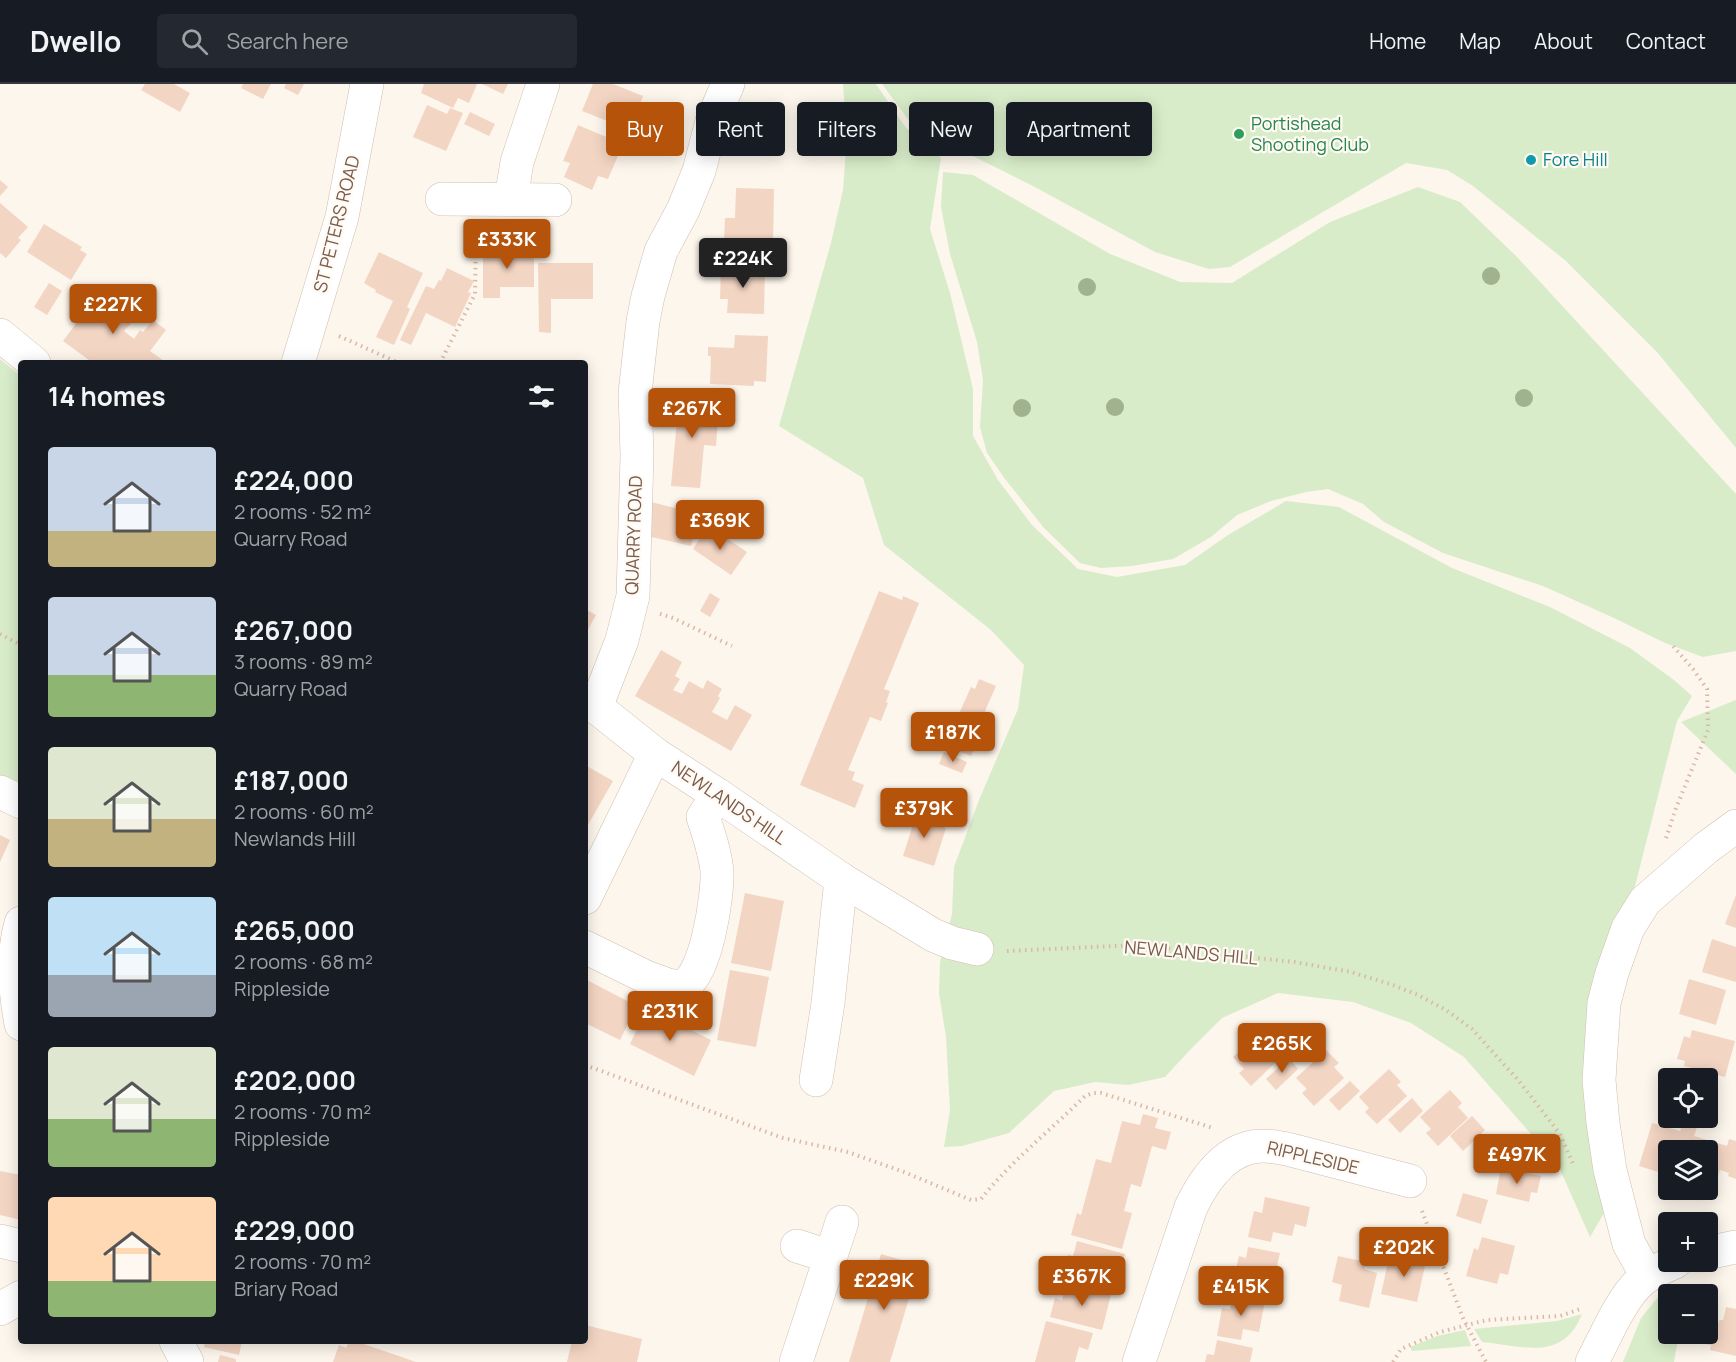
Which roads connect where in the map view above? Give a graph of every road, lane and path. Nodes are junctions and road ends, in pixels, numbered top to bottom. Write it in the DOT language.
graph roads {
  1 [pos="367,84"];
  2 [pos="543,84"];
  3 [pos="728,84"];
  4 [pos="442,199"];
  5 [pos="477,199"];
  6 [pos="511,199"];
  7 [pos="555,200"];
  8 [pos="311,323"];
  9 [pos="0,335"];
  10 [pos="30,360"];
  11 [pos="299,360"];
  12 [pos="392,360"];
  13 [pos="442,360"];
  14 [pos="630,615"];
  15 [pos="0,634"];
  16 [pos="18,643"];
  17 [pos="732,646"];
  18 [pos="1673,646"];
  19 [pos="591,704"];
  20 [pos="655,754"];
  21 [pos="0,792"];
  22 [pos="718,795"];
  23 [pos="18,801"];
  24 [pos="1736,826"];
  25 [pos="1666,839"];
  26 [pos="841,879"];
  27 [pos="588,892"];
  28 [pos="13,933"];
  29 [pos="588,948"];
  30 [pos="977,949"];
  31 [pos="18,998"];
  32 [pos="588,1066"];
  33 [pos="816,1080"];
  34 [pos="1238,1151"];
  35 [pos="1577,1173"];
  36 [pos="1410,1181"];
  37 [pos="842,1222"];
  38 [pos="0,1241"];
  39 [pos="18,1245"];
  40 [pos="797,1246"];
  41 [pos="1736,1247"];
  42 [pos="1718,1251"];
  43 [pos="831,1257"];
  44 [pos="1651,1277"];
  45 [pos="18,1298"];
  46 [pos="0,1309"];
  47 [pos="1466,1324"];
  48 [pos="178,1344"];
  49 [pos="187,1362"];
  50 [pos="796,1362"];
  51 [pos="1139,1362"];
  52 [pos="1393,1362"];
  53 [pos="1485,1362"];
  54 [pos="1592,1362"];
  1 -- 8 [label="street, ST PETERS ROAD"];
  2 -- 6 [label="street"];
  3 -- 14 [label="street, QUARRY ROAD"];
  4 -- 5 [label="street"];
  5 -- 6 [label="street"];
  5 -- 13 [label="path"];
  6 -- 7 [label="street"];
  8 -- 11 [label="street, ST PETERS ROAD"];
  8 -- 12 [label="path"];
  9 -- 10 [label="street"];
  14 -- 17 [label="path"];
  14 -- 19 [label="street, QUARRY ROAD"];
  15 -- 16 [label="path"];
  18 -- 25 [label="path"];
  19 -- 20 [label="street, NEWLANDS HILL"];
  20 -- 22 [label="street, NEWLANDS HILL"];
  20 -- 27 [label="street"];
  21 -- 23 [label="street"];
  22 -- 26 [label="street, NEWLANDS HILL"];
  22 -- 29 [label="street"];
  24 -- 44 [label="street"];
  26 -- 30 [label="street, NEWLANDS HILL"];
  26 -- 33 [label="street"];
  28 -- 31 [label="street"];
  30 -- 35 [label="path, NEWLANDS HILL"];
  32 -- 34 [label="path"];
  34 -- 36 [label="street, RIPPLESIDE"];
  34 -- 51 [label="street"];
  36 -- 47 [label="path"];
  37 -- 43 [label="street"];
  38 -- 39 [label="street"];
  40 -- 43 [label="street"];
  41 -- 42 [label="street"];
  43 -- 50 [label="street"];
  44 -- 47 [label="path"];
  44 -- 54 [label="street"];
  45 -- 46 [label="street"];
  47 -- 52 [label="path"];
  47 -- 53 [label="path"];
  48 -- 49 [label="street"];
}
